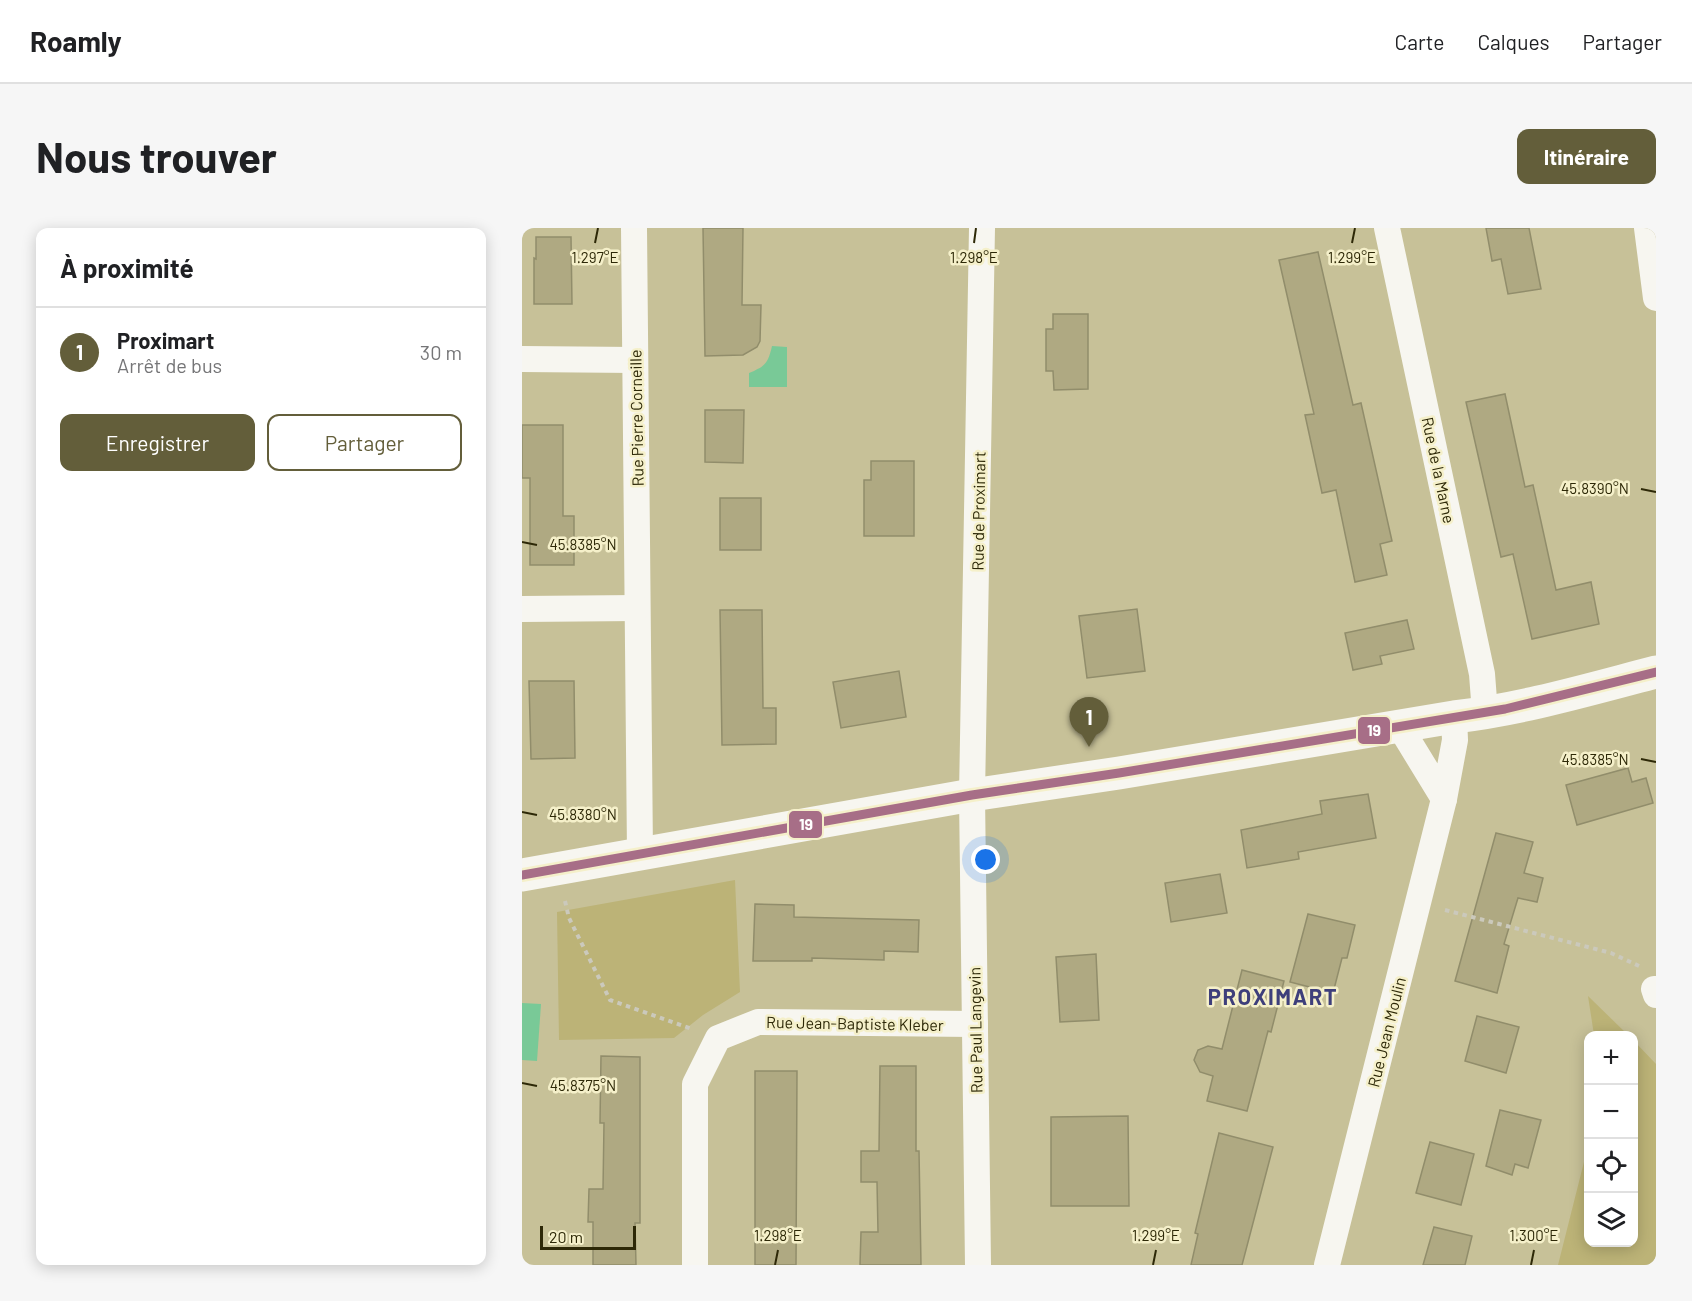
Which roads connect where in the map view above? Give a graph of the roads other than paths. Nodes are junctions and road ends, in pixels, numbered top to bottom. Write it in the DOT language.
graph roads {
  1 [pos="634,228"];
  2 [pos="982,228"];
  3 [pos="1387,228"];
  4 [pos="1647,228"];
  5 [pos="1656,298"];
  6 [pos="522,359"];
  7 [pos="635,360"];
  8 [pos="638,608"];
  9 [pos="522,609"];
  10 [pos="1656,672"];
  11 [pos="1470,715"];
  12 [pos="1400,727"];
  13 [pos="972,795"];
  14 [pos="1444,800"];
  15 [pos="640,854"];
  16 [pos="522,875"];
  17 [pos="975,1024"];
  18 [pos="694,1265"];
  19 [pos="978,1265"];
  20 [pos="1327,1265"];
  1 -- 7 [label="street, Rue Pierre Corneille"];
  2 -- 13 [label="street, Rue de Proximart"];
  3 -- 11 [label="street, Rue de la Marne"];
  4 -- 5 [label="street"];
  6 -- 7 [label="street"];
  7 -- 8 [label="street, Rue Pierre Corneille"];
  8 -- 9 [label="street"];
  8 -- 15 [label="street, Rue Pierre Corneille"];
  10 -- 11 [label="street"];
  11 -- 12 [label="street"];
  11 -- 14 [label="street, Rue Jean Moulin"];
  12 -- 13 [label="street"];
  12 -- 14 [label="street"];
  13 -- 15 [label="street"];
  13 -- 17 [label="street, Rue Paul Langevin"];
  14 -- 20 [label="street, Rue Jean Moulin"];
  15 -- 16 [label="street"];
  17 -- 18 [label="street, Rue Jean-Baptiste Kleber"];
  17 -- 19 [label="street, Rue Paul Langevin"];
}
